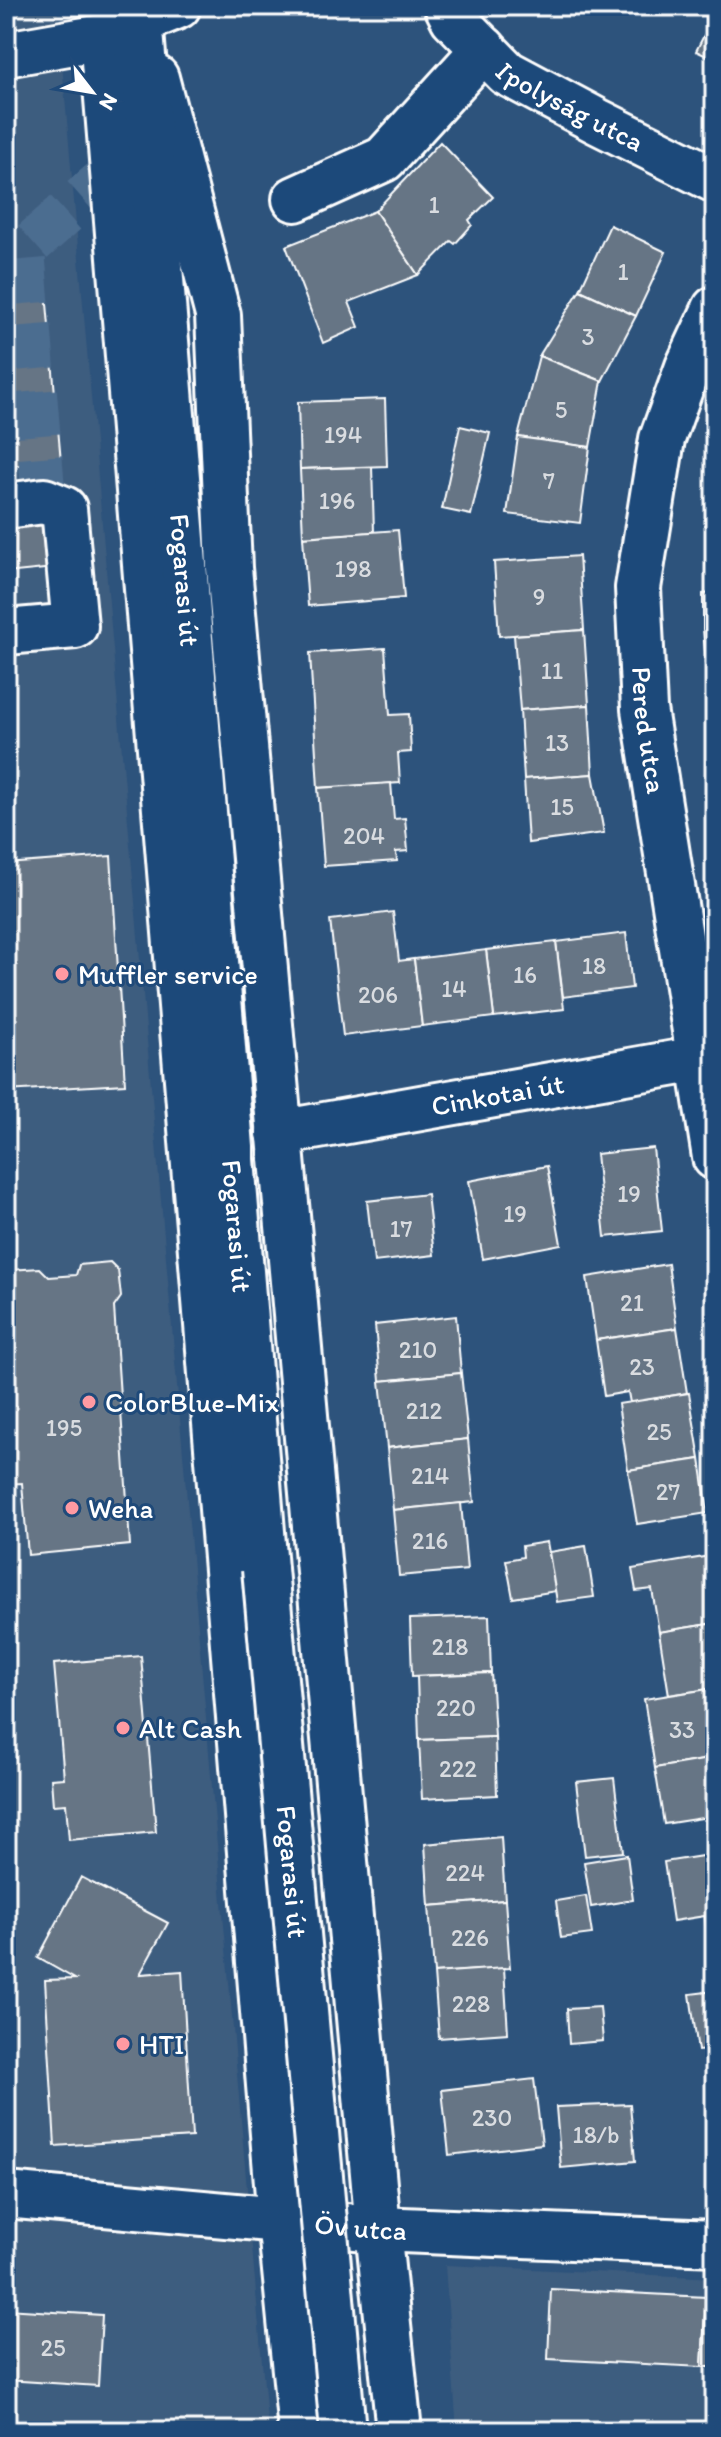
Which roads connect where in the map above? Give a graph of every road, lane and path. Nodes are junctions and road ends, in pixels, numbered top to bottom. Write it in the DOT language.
graph roads {
  1 [pos="447,6"];
  2 [pos="153,11"];
  3 [pos="102,37"];
  4 [pos="484,49"];
  5 [pos="6,54"];
  6 [pos="715,180"];
  7 [pos="295,199"];
  8 [pos="715,309"];
  9 [pos="25,504"];
  10 [pos="6,632"];
  11 [pos="708,1057"];
  12 [pos="279,1133"];
  13 [pos="715,1157"];
  14 [pos="6,2195"];
  15 [pos="280,2220"];
  16 [pos="378,2229"];
  17 [pos="715,2243"];
  18 [pos="301,2431"];
  19 [pos="343,2431"];
  20 [pos="399,2431"];
  1 -- 4 [label="street, Ipolyság utca"];
  2 -- 3 [label="street"];
  2 -- 12 [label="street, Fogarasi út"];
  2 -- 19 [label="street, Fogarasi út, bridge"];
  3 -- 5 [label="street"];
  3 -- 15 [label="street"];
  4 -- 6 [label="street, Ipolyság utca"];
  4 -- 7 [label="street"];
  8 -- 11 [label="street, Pered utca"];
  9 -- 10 [label="street"];
  11 -- 12 [label="street, Cinkotai út"];
  11 -- 13 [label="street, Pered utca"];
  12 -- 16 [label="street, Fogarasi út"];
  14 -- 15 [label="street, Öv utca"];
  15 -- 16 [label="street, Öv utca"];
  15 -- 18 [label="street"];
  16 -- 17 [label="street, Öv utca"];
  16 -- 20 [label="street, Fogarasi út"];
}
